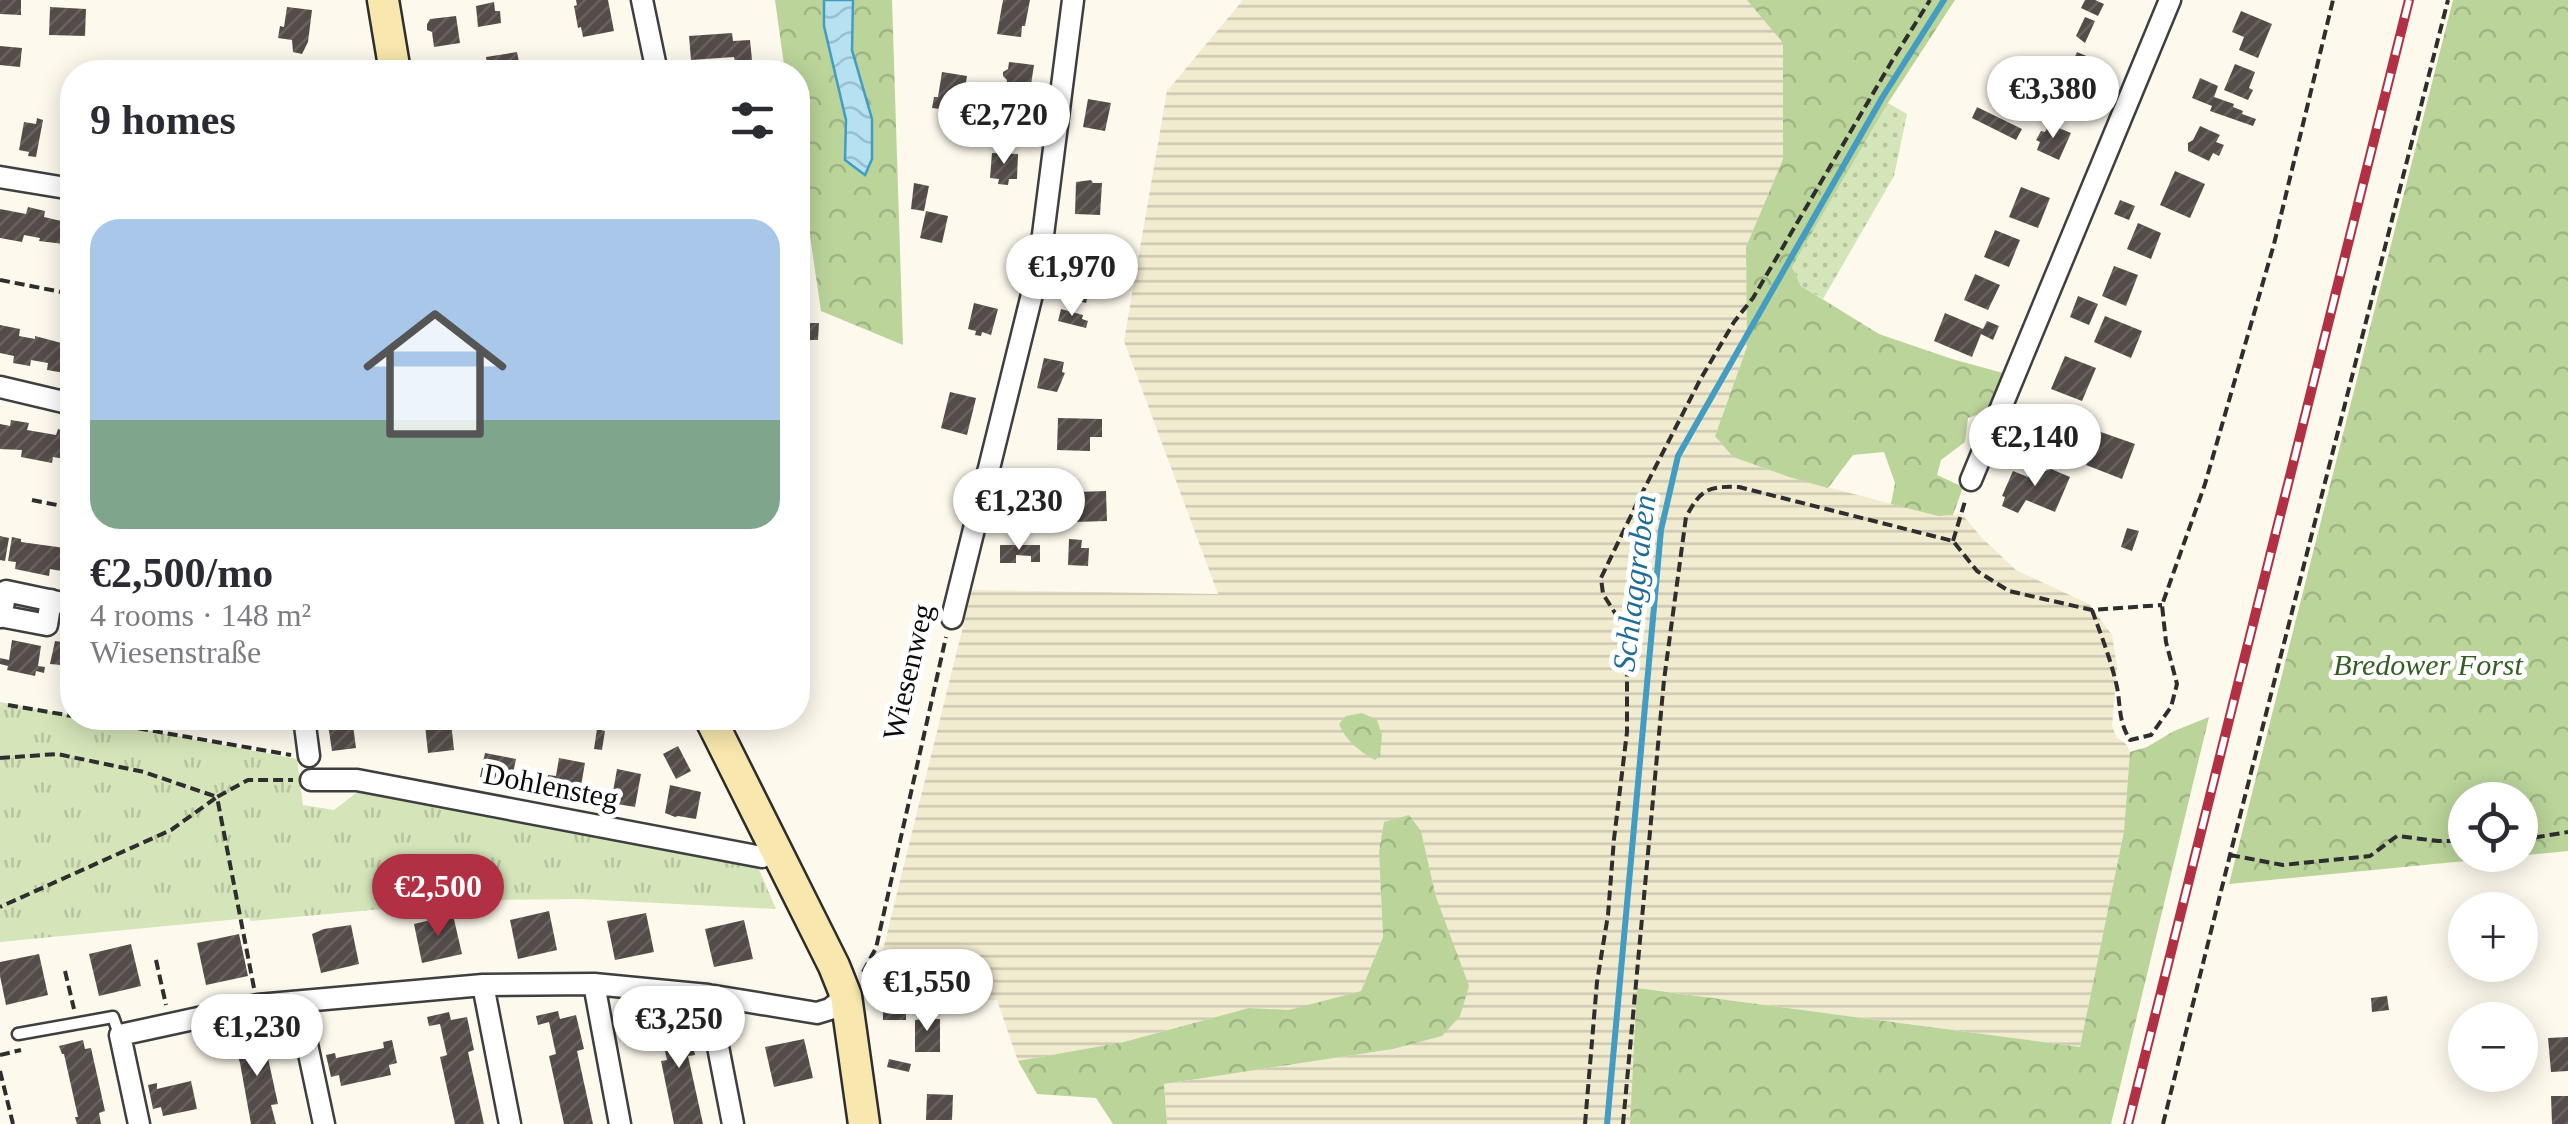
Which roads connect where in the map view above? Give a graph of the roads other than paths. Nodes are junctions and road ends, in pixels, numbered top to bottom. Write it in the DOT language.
graph roads {
  1 [pos="383,0"];
  2 [pos="642,0"];
  3 [pos="1073,0"];
  4 [pos="2170,0"];
  5 [pos="392,60"];
  6 [pos="654,60"];
  7 [pos="0,177"];
  8 [pos="60,187"];
  9 [pos="0,387"];
  10 [pos="60,401"];
  11 [pos="1971,480"];
  12 [pos="60,605"];
  13 [pos="1,616"];
  14 [pos="952,618"];
  15 [pos="305,730"];
  16 [pos="716,730"];
  17 [pos="308,756"];
  18 [pos="311,780"];
  19 [pos="776,847"];
  20 [pos="594,984"];
  21 [pos="483,985"];
  22 [pos="708,995"];
  23 [pos="846,996"];
  24 [pos="298,1002"];
  25 [pos="18,1034"];
  26 [pos="120,1035"];
  27 [pos="140,1124"];
  28 [pos="324,1124"];
  29 [pos="510,1124"];
  30 [pos="620,1124"];
  31 [pos="734,1124"];
  32 [pos="864,1124"];
  1 -- 5 [label="street"];
  2 -- 6 [label="street"];
  3 -- 14 [label="street, Wiesenweg"];
  4 -- 11 [label="street"];
  7 -- 8 [label="street"];
  9 -- 10 [label="street"];
  12 -- 13 [label="street"];
  15 -- 17 [label="street"];
  16 -- 19 [label="street"];
  18 -- 19 [label="street, Dohlensteg"];
  19 -- 23 [label="street"];
  20 -- 21 [label="street"];
  20 -- 22 [label="street"];
  20 -- 30 [label="street"];
  21 -- 24 [label="street"];
  21 -- 29 [label="street"];
  22 -- 23 [label="street"];
  22 -- 31 [label="street"];
  23 -- 32 [label="street"];
  24 -- 26 [label="street"];
  24 -- 28 [label="street"];
  25 -- 26 [label="lane"];
  26 -- 27 [label="street"];
}
